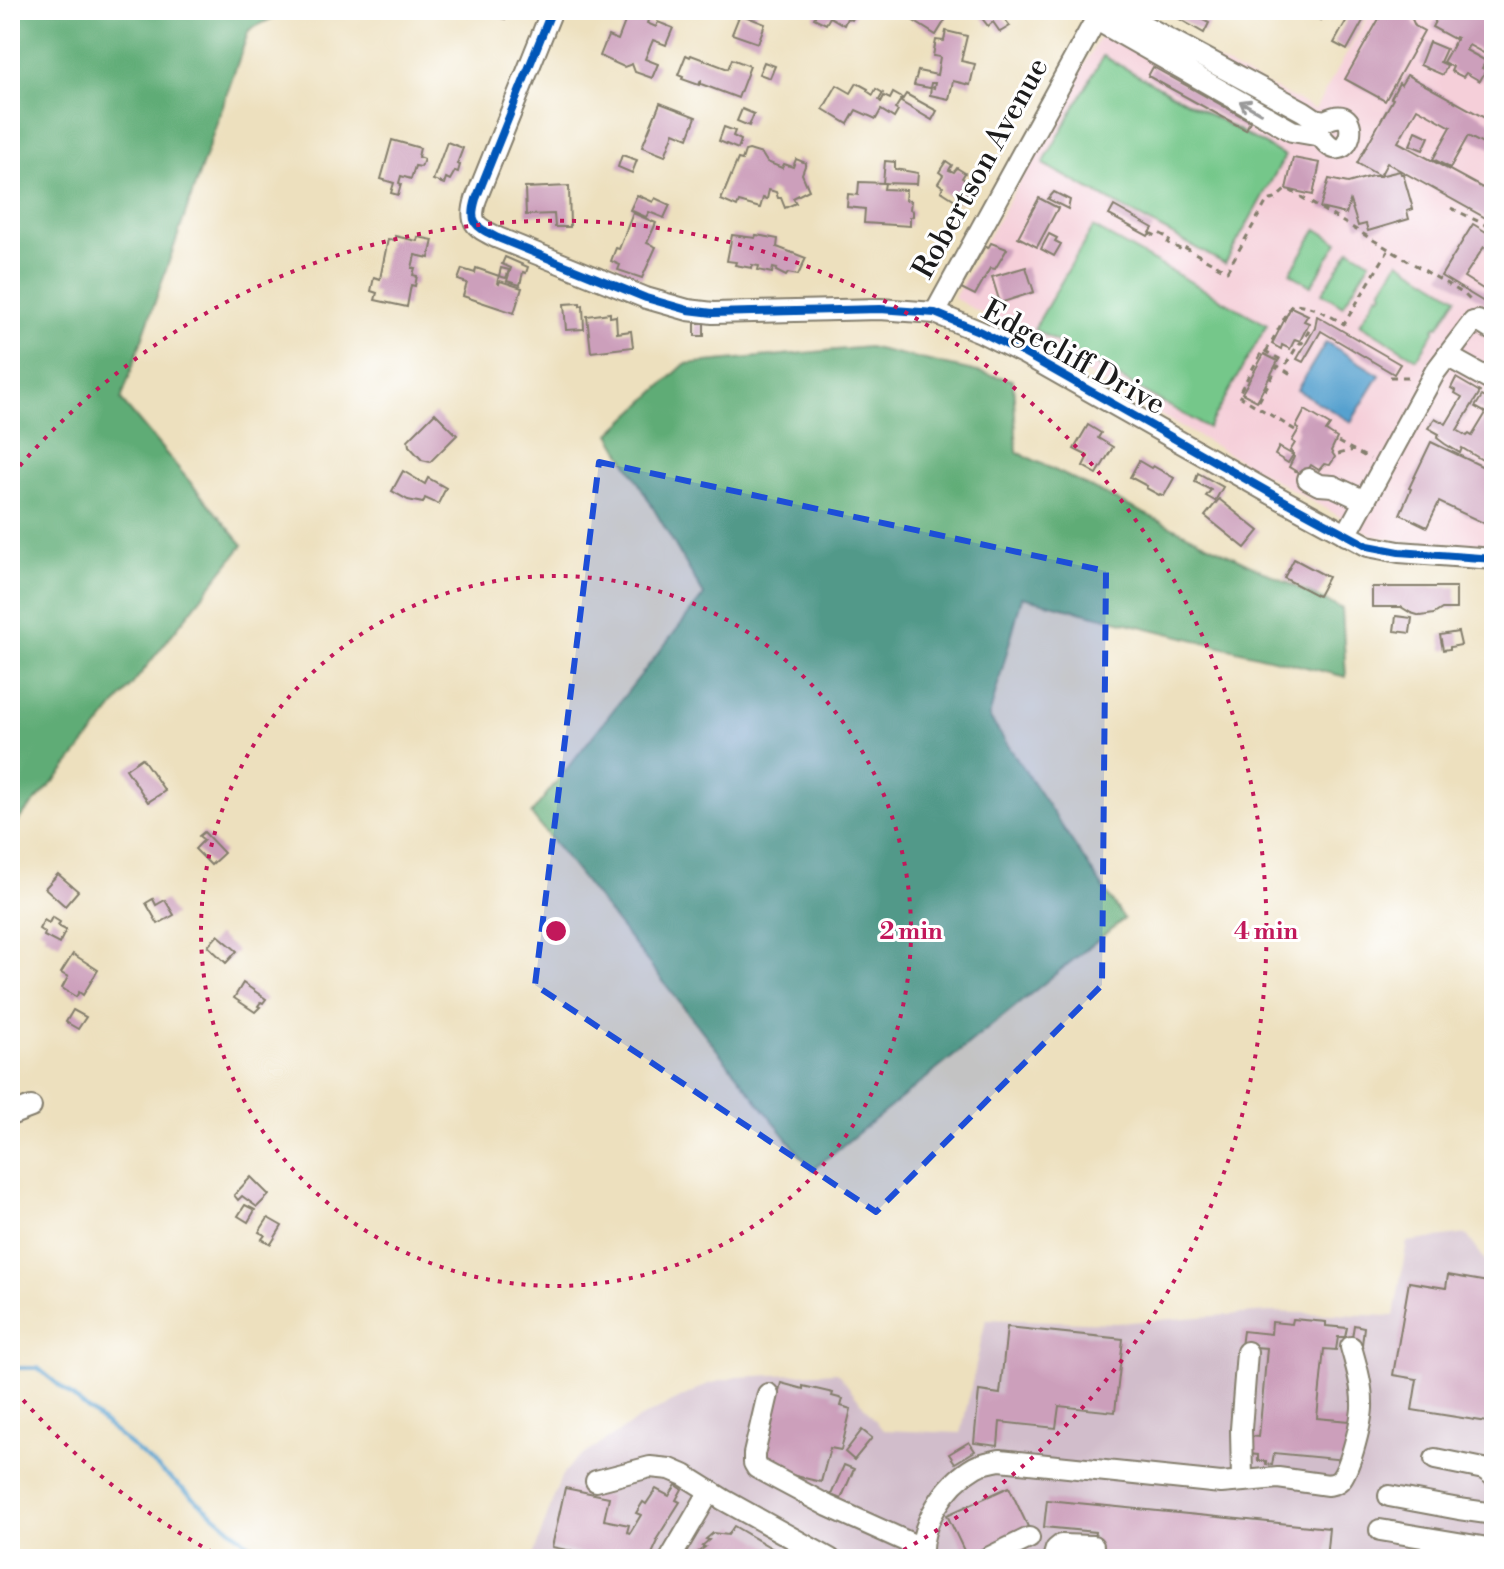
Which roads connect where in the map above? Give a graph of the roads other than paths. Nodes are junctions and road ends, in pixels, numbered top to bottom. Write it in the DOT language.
graph roads {
  1 [pos="552,10"];
  2 [pos="1115,10"];
  3 [pos="1098,14"];
  4 [pos="935,313"];
  5 [pos="1494,331"];
  6 [pos="1447,356"];
  7 [pos="1494,382"];
  8 [pos="1308,479"];
  9 [pos="1365,501"];
  10 [pos="1346,535"];
  11 [pos="1494,559"];
  12 [pos="31,1107"];
  13 [pos="10,1115"];
  14 [pos="1351,1347"];
  15 [pos="1247,1352"];
  16 [pos="768,1394"];
  17 [pos="1435,1459"];
  18 [pos="1494,1476"];
  19 [pos="1242,1480"];
  20 [pos="596,1481"];
  21 [pos="710,1491"];
  22 [pos="1389,1496"];
  23 [pos="1459,1509"];
  24 [pos="1494,1514"];
  25 [pos="1380,1530"];
  26 [pos="1029,1538"];
  27 [pos="1454,1542"];
  28 [pos="1093,1546"];
  29 [pos="1494,1549"];
  30 [pos="922,1553"];
  31 [pos="670,1559"];
  32 [pos="830,1559"];
  33 [pos="986,1559"];
  34 [pos="1053,1559"];
  1 -- 4 [label="street, Edgecliff Drive"];
  2 -- 3 [label="street, one-way"];
  3 -- 4 [label="street, Robertson Avenue"];
  4 -- 10 [label="street, Edgecliff Drive"];
  5 -- 6 [label="street"];
  6 -- 7 [label="street"];
  6 -- 9 [label="street"];
  8 -- 9 [label="street"];
  9 -- 10 [label="street"];
  10 -- 11 [label="street, Edgecliff Drive"];
  12 -- 13 [label="street"];
  14 -- 19 [label="street"];
  15 -- 19 [label="street"];
  16 -- 30 [label="street"];
  17 -- 18 [label="street"];
  19 -- 30 [label="street"];
  20 -- 21 [label="street"];
  21 -- 31 [label="street"];
  21 -- 32 [label="street"];
  22 -- 23 [label="street"];
  23 -- 24 [label="street"];
  23 -- 27 [label="street"];
  25 -- 27 [label="street"];
  26 -- 33 [label="street"];
  27 -- 29 [label="street"];
  28 -- 34 [label="street"];
}
